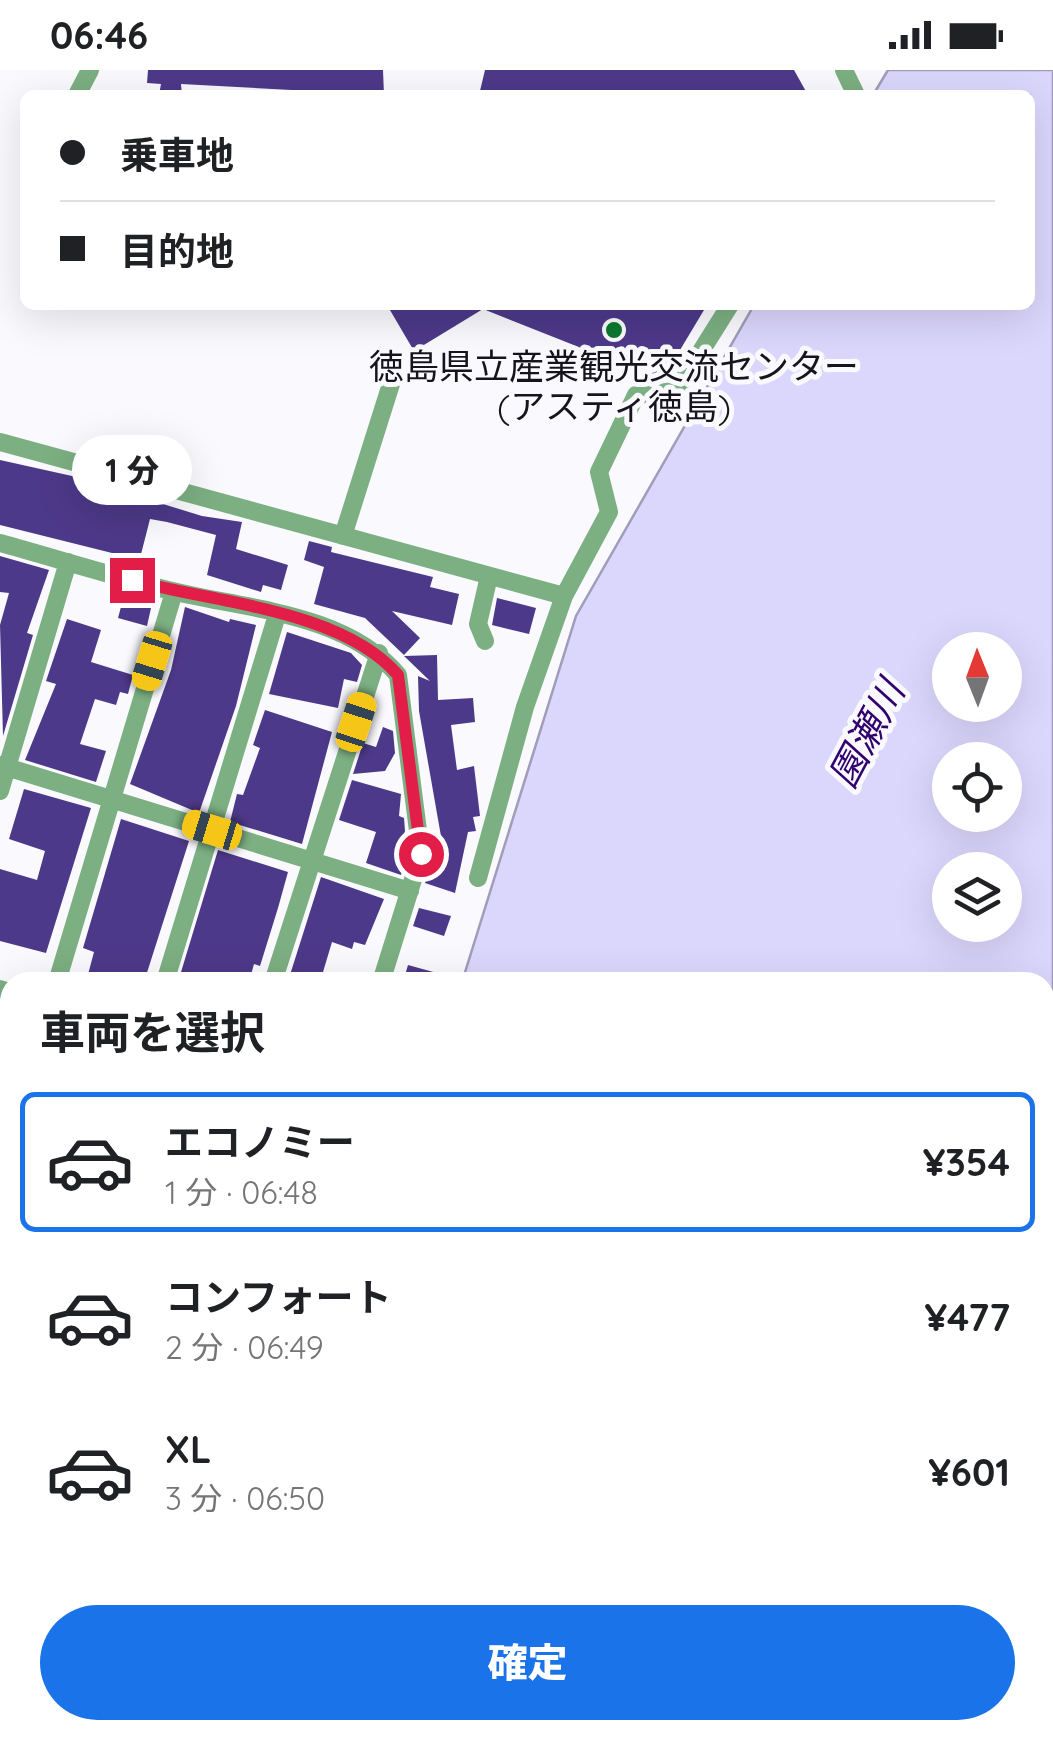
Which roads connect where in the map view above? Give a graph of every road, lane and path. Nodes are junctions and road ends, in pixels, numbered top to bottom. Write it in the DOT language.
graph roads {
  1 [pos="727,310"];
  2 [pos="397,365"];
  3 [pos="0,442"];
  4 [pos="343,536"];
  5 [pos="0,543"];
  6 [pos="68,562"];
  7 [pos="488,576"];
  8 [pos="174,592"];
  9 [pos="564,596"];
  10 [pos="277,615"];
  11 [pos="485,641"];
  12 [pos="378,653"];
  13 [pos="4,766"];
  14 [pos="0,791"];
  15 [pos="110,800"];
  16 [pos="212,830"];
  17 [pos="312,862"];
  18 [pos="478,878"];
  19 [pos="410,891"];
  20 [pos="59,972"];
  21 [pos="167,972"];
  22 [pos="276,972"];
  23 [pos="383,972"];
  1 -- 9 [label="street"];
  2 -- 4 [label="street"];
  3 -- 4 [label="street"];
  4 -- 7 [label="street"];
  5 -- 6 [label="street"];
  6 -- 8 [label="street"];
  6 -- 13 [label="street"];
  7 -- 9 [label="street"];
  7 -- 11 [label="street"];
  8 -- 10 [label="street"];
  8 -- 15 [label="street"];
  9 -- 18 [label="street"];
  10 -- 12 [label="street"];
  10 -- 16 [label="street"];
  12 -- 17 [label="street"];
  12 -- 19 [label="street"];
  13 -- 14 [label="street"];
  13 -- 15 [label="street"];
  15 -- 16 [label="street"];
  15 -- 20 [label="street"];
  16 -- 17 [label="street"];
  16 -- 21 [label="street"];
  17 -- 19 [label="street"];
  17 -- 22 [label="street"];
  19 -- 23 [label="street"];
}
